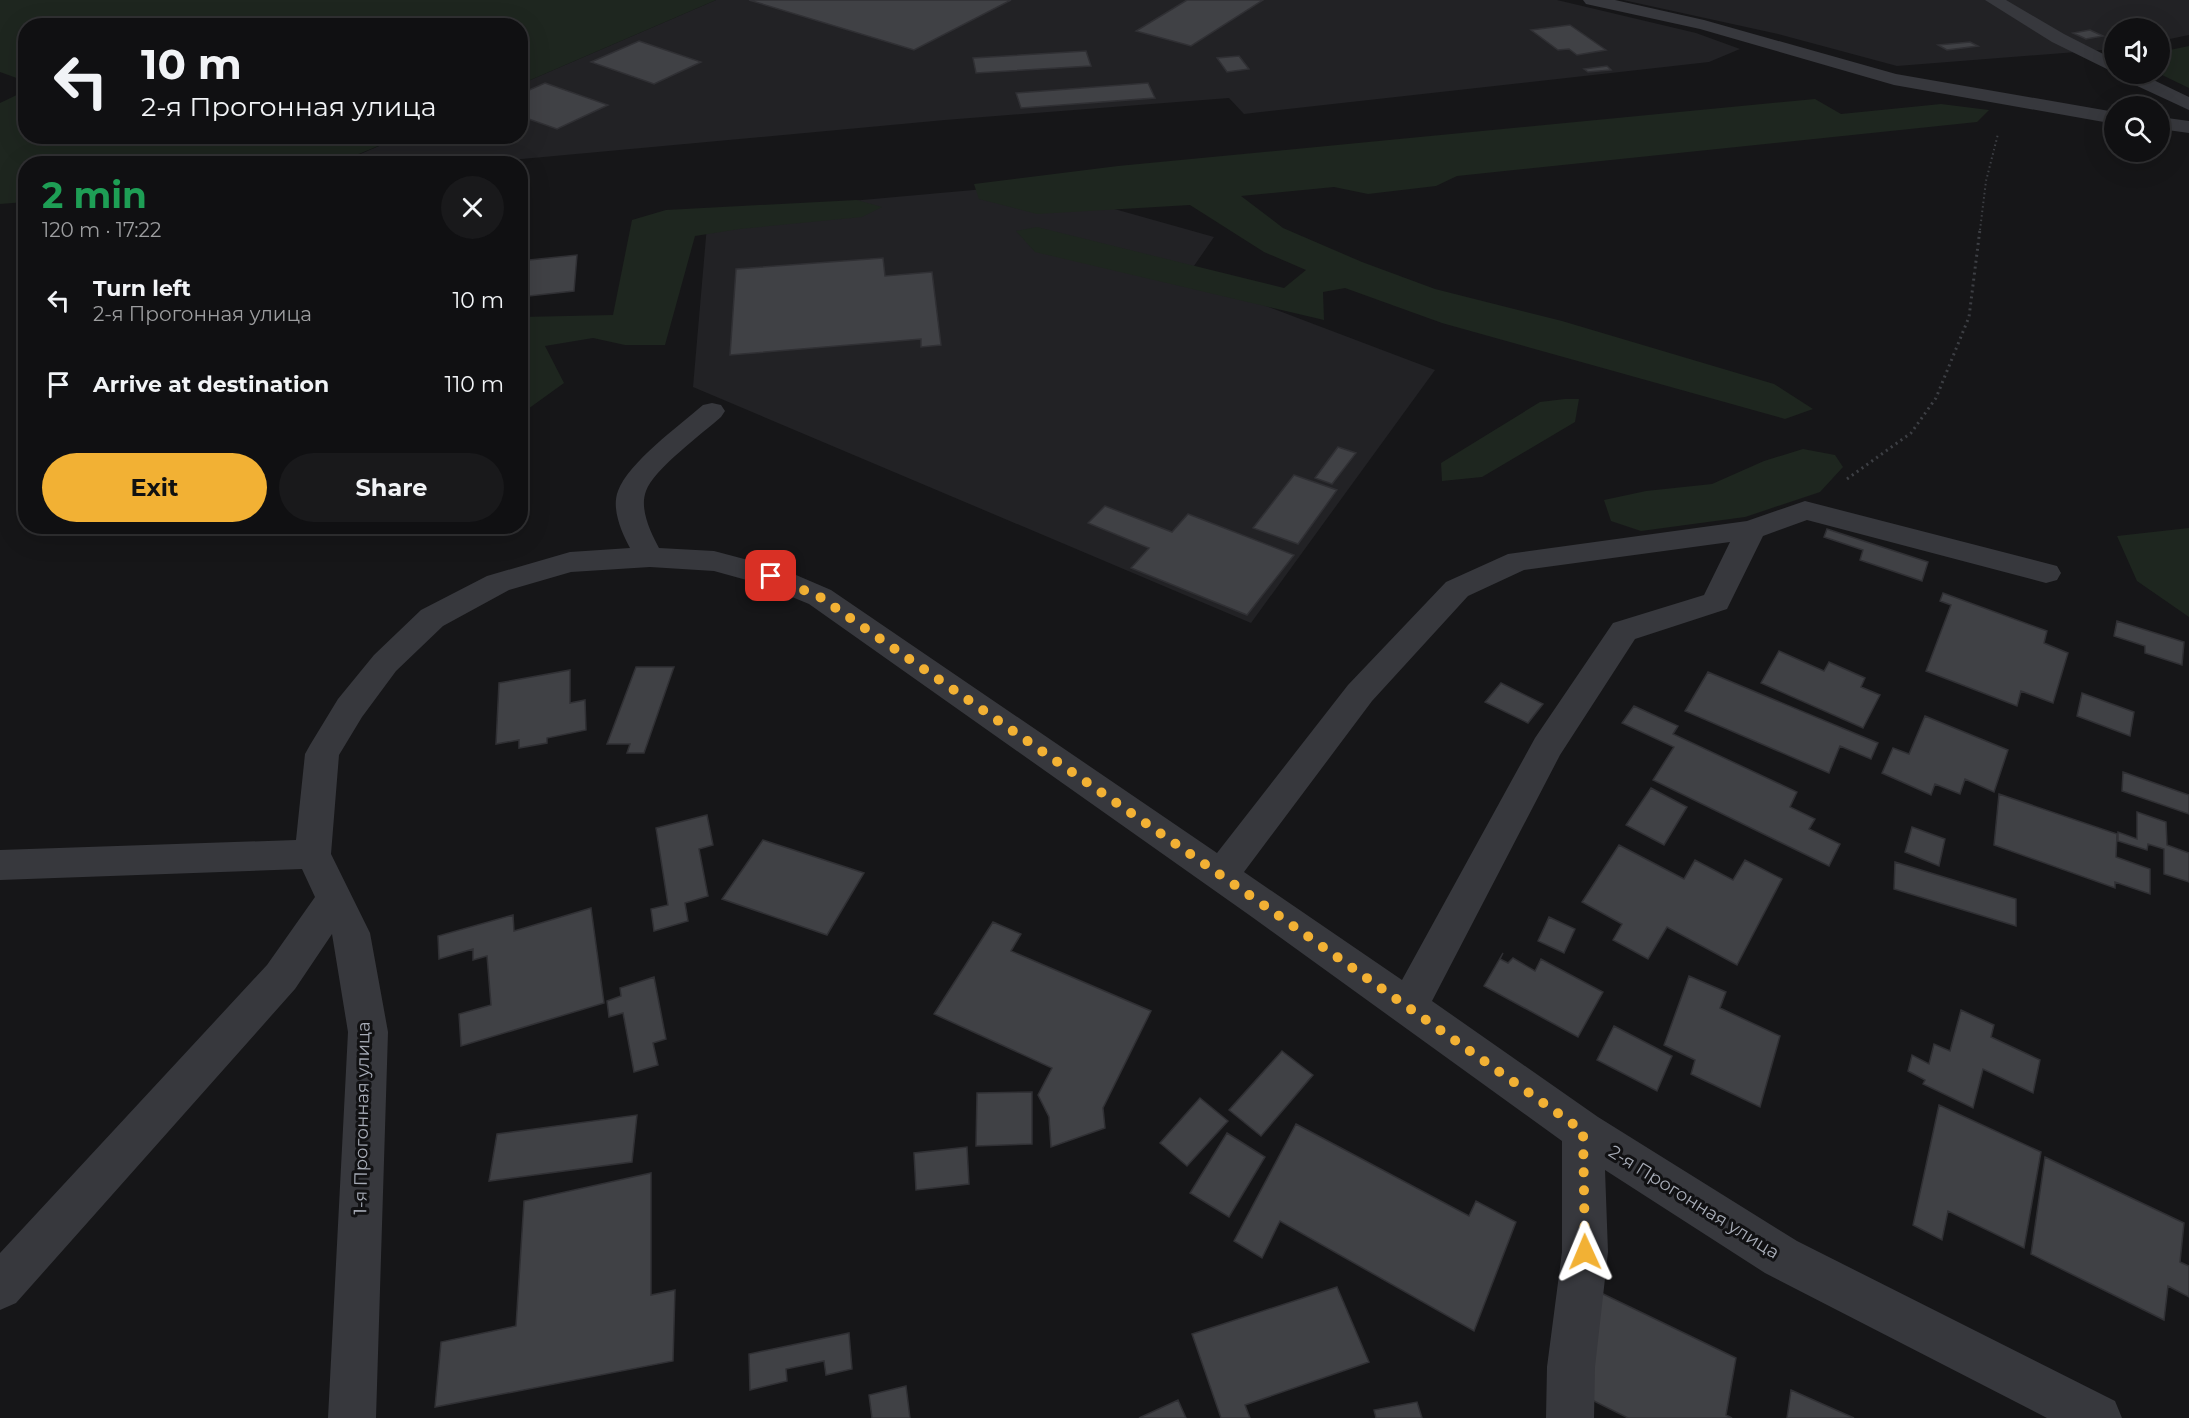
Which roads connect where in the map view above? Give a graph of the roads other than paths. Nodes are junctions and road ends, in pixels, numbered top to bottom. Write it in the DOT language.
graph roads {
  1 [pos="1592,0"];
  2 [pos="1994,0"];
  3 [pos="2104,61"];
  4 [pos="2148,84"];
  5 [pos="2189,104"];
  6 [pos="2104,115"];
  7 [pos="2170,124"];
  8 [pos="2189,127"];
  9 [pos="712,411"];
  10 [pos="1751,530"];
  11 [pos="650,557"];
  12 [pos="2046,573"];
  13 [pos="498,583"];
  14 [pos="313,854"];
  15 [pos="0,865"];
  16 [pos="1221,875"];
  17 [pos="334,900"];
  18 [pos="1408,1007"];
  19 [pos="1583,1131"];
  20 [pos="0,1287"];
  21 [pos="352,1418"];
  22 [pos="1570,1418"];
  23 [pos="2098,1418"];
  1 -- 6 [label="street"];
  2 -- 3 [label="street"];
  4 -- 5 [label="street"];
  7 -- 8 [label="street"];
  9 -- 11 [label="street"];
  10 -- 12 [label="street"];
  10 -- 16 [label="street"];
  10 -- 18 [label="street"];
  11 -- 13 [label="street, 2-я Прогонная улица"];
  11 -- 16 [label="street, 2-я Прогонная улица"];
  13 -- 14 [label="street, 1-я Прогонная улица"];
  14 -- 15 [label="street"];
  14 -- 17 [label="street, 1-я Прогонная улица"];
  16 -- 18 [label="street, 2-я Прогонная улица"];
  17 -- 20 [label="street"];
  17 -- 21 [label="street, 1-я Прогонная улица"];
  18 -- 19 [label="street, 2-я Прогонная улица"];
  19 -- 22 [label="street"];
  19 -- 23 [label="street, 2-я Прогонная улица"];
}
